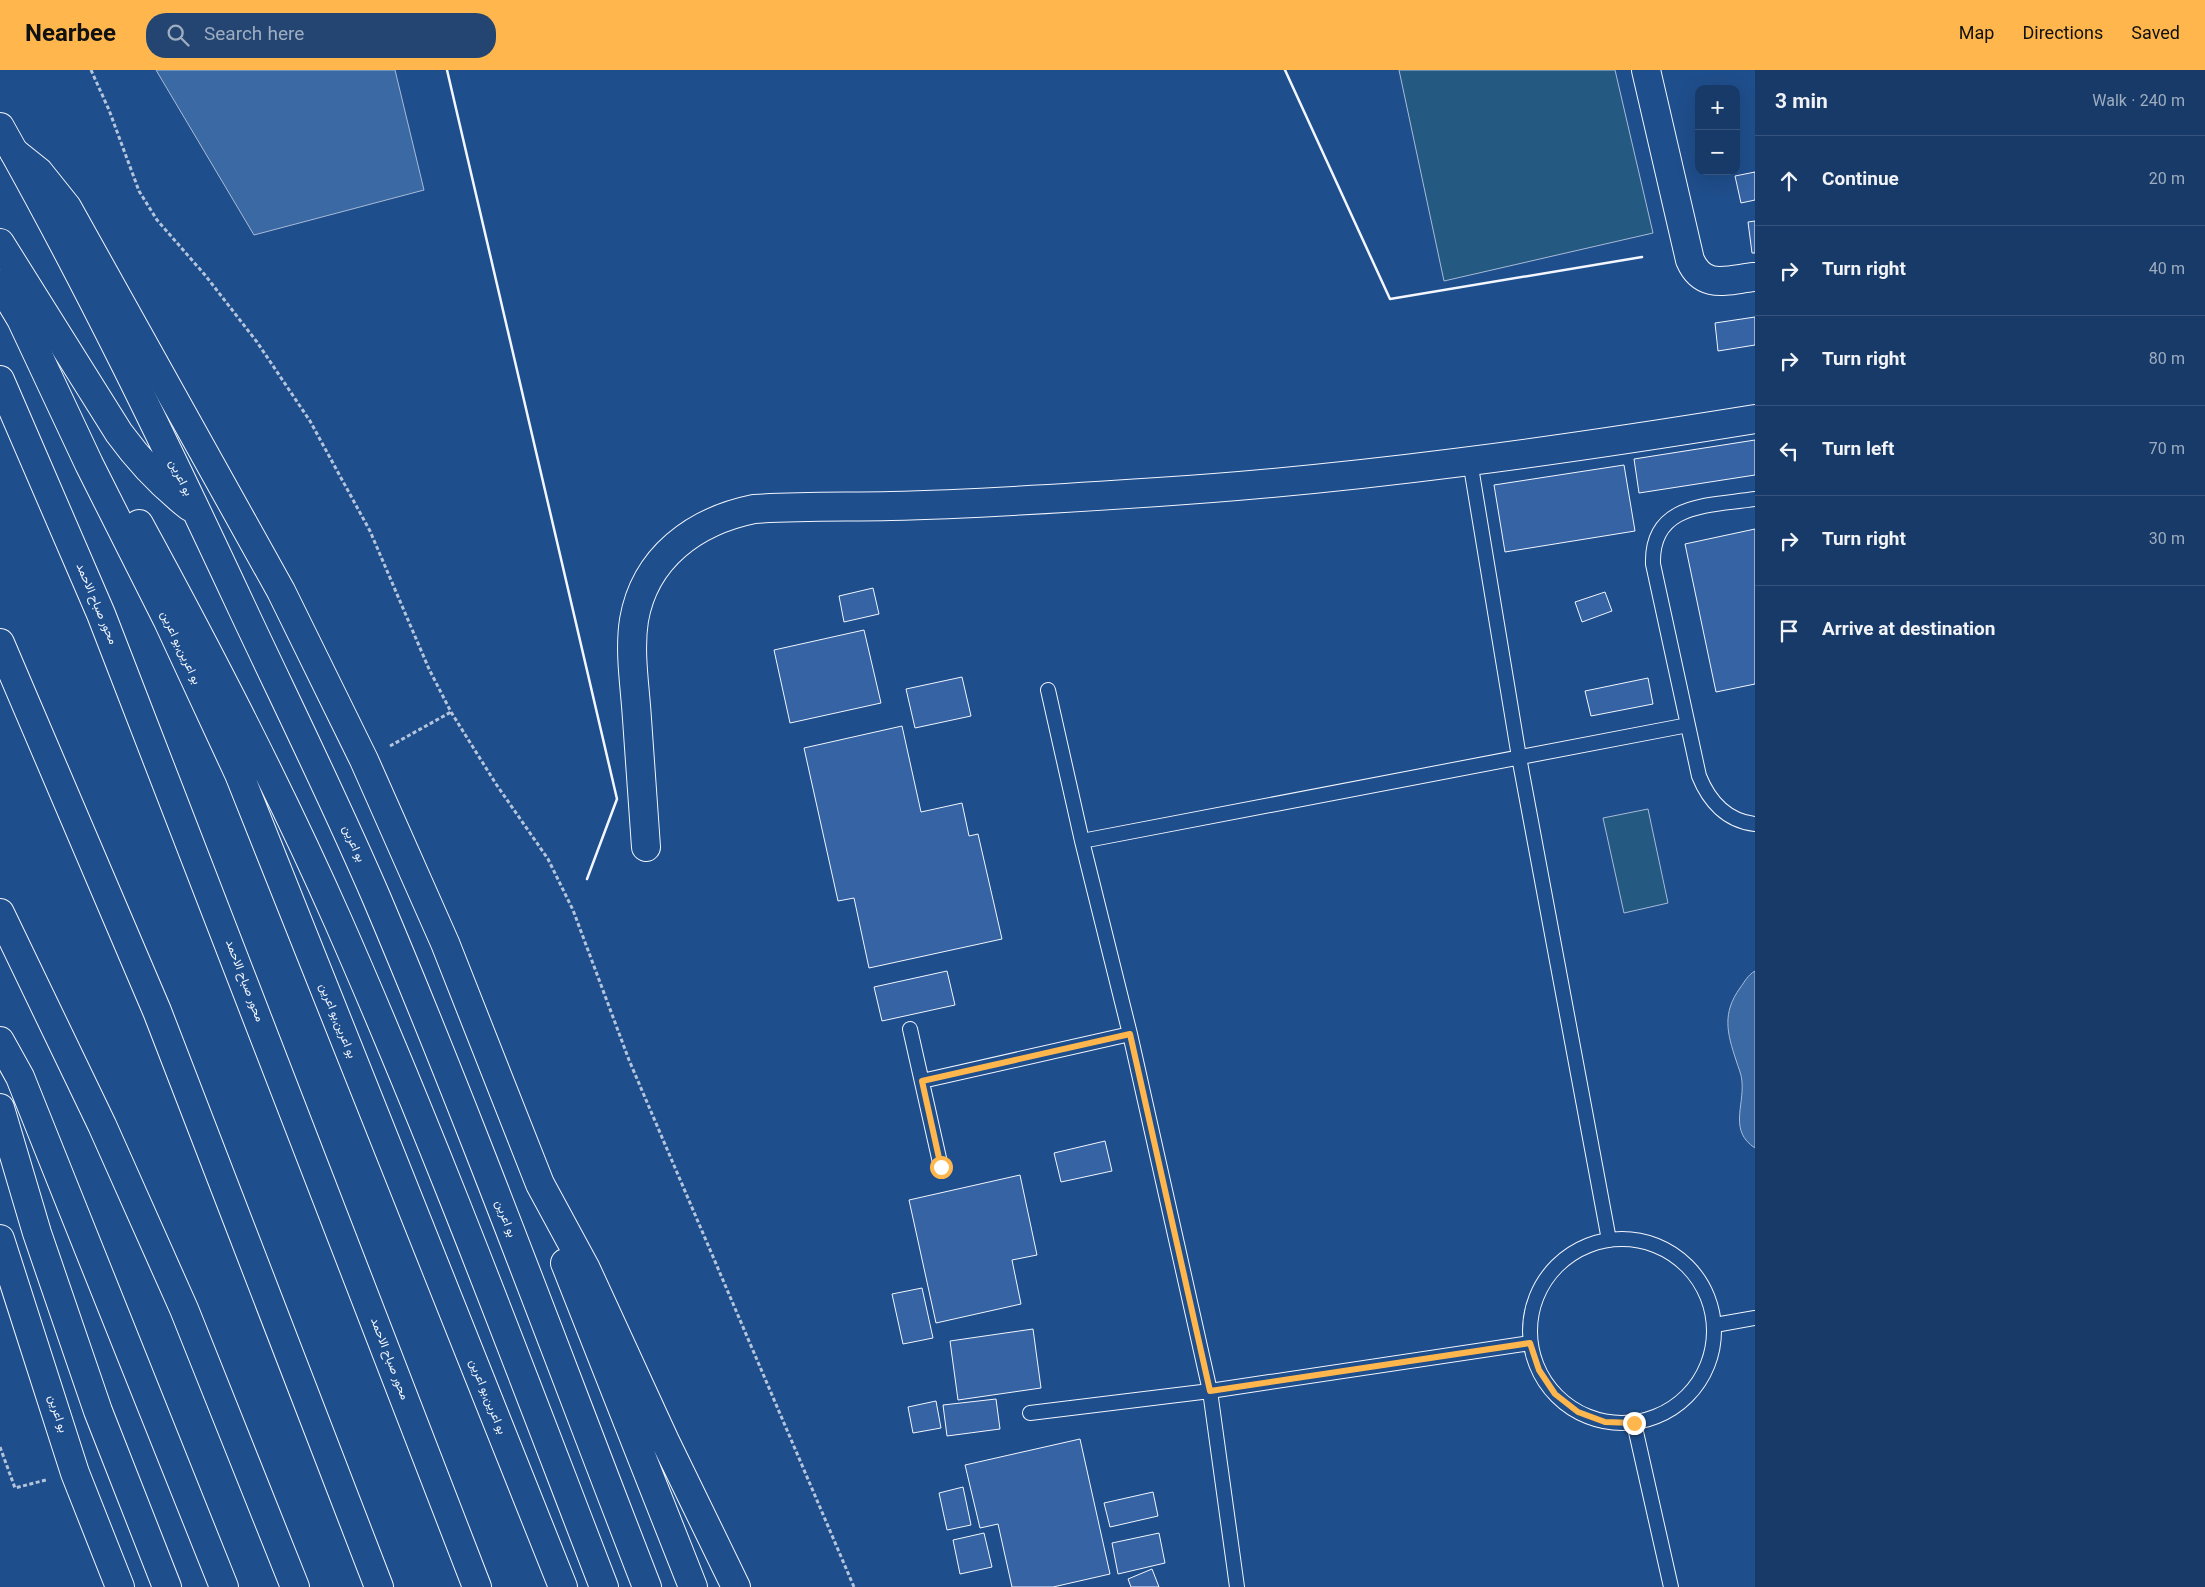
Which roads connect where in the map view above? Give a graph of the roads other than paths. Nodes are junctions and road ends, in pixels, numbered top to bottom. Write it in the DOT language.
graph roads {
  1 [pos="1646,70"];
  2 [pos="0,127"];
  3 [pos="14,152"];
  4 [pos="0,243"];
  5 [pos="1754,277"];
  6 [pos="0,284"];
  7 [pos="0,380"];
  8 [pos="1755,419"];
  9 [pos="1470,461"];
  10 [pos="89,464"];
  11 [pos="1755,499"];
  12 [pos="197,513"];
  13 [pos="0,643"];
  14 [pos="1048,690"];
  15 [pos="1688,725"];
  16 [pos="1519,757"];
  17 [pos="1755,824"];
  18 [pos="1082,841"];
  19 [pos="646,848"];
  20 [pos="5,924"];
  21 [pos="910,1029"];
  22 [pos="1130,1034"];
  23 [pos="0,1040"];
  24 [pos="922,1081"];
  25 [pos="0,1108"];
  26 [pos="941,1167"];
  27 [pos="560,1220"];
  28 [pos="0,1239"];
  29 [pos="1609,1240"];
  30 [pos="1755,1318"];
  31 [pos="1715,1325"];
  32 [pos="1530,1343"];
  33 [pos="1210,1391"];
  34 [pos="1030,1413"];
  35 [pos="1634,1423"];
  36 [pos="120,1587"];
  37 [pos="167,1587"];
  38 [pos="224,1587"];
  39 [pos="295,1587"];
  40 [pos="379,1587"];
  41 [pos="477,1587"];
  42 [pos="563,1587"];
  43 [pos="604,1587"];
  44 [pos="647,1587"];
  45 [pos="693,1587"];
  46 [pos="736,1587"];
  47 [pos="1237,1587"];
  48 [pos="1671,1587"];
  1 -- 5 [label="main road"];
  2 -- 3 [label="main road, بو اعرين"];
  3 -- 12 [label="main road, بو اعرين"];
  3 -- 27 [label="main road"];
  4 -- 12 [label="main road"];
  6 -- 10 [label="main road"];
  7 -- 41 [label="main road, محور صباح الاحمد"];
  8 -- 9 [label="main road"];
  9 -- 16 [label="lane"];
  9 -- 19 [label="main road"];
  10 -- 42 [label="main road, بو اعرين,بو اعرين"];
  10 -- 43 [label="main road"];
  11 -- 15 [label="lane"];
  12 -- 44 [label="main road, بو اعرين"];
  13 -- 40 [label="main road"];
  14 -- 18 [label="lane"];
  15 -- 16 [label="lane"];
  15 -- 17 [label="lane"];
  16 -- 18 [label="lane"];
  16 -- 29 [label="lane"];
  18 -- 22 [label="lane"];
  20 -- 39 [label="main road"];
  21 -- 24 [label="lane"];
  22 -- 24 [label="lane"];
  22 -- 33 [label="lane"];
  23 -- 38 [label="main road"];
  24 -- 26 [label="lane"];
  25 -- 37 [label="main road"];
  27 -- 45 [label="main road"];
  27 -- 46 [label="main road"];
  28 -- 36 [label="main road, بو اعرين"];
  29 -- 31 [label="lane"];
  29 -- 32 [label="lane"];
  30 -- 31 [label="lane"];
  31 -- 35 [label="lane"];
  32 -- 33 [label="lane"];
  32 -- 35 [label="lane"];
  33 -- 34 [label="lane"];
  33 -- 47 [label="lane"];
  35 -- 48 [label="lane"];
}
